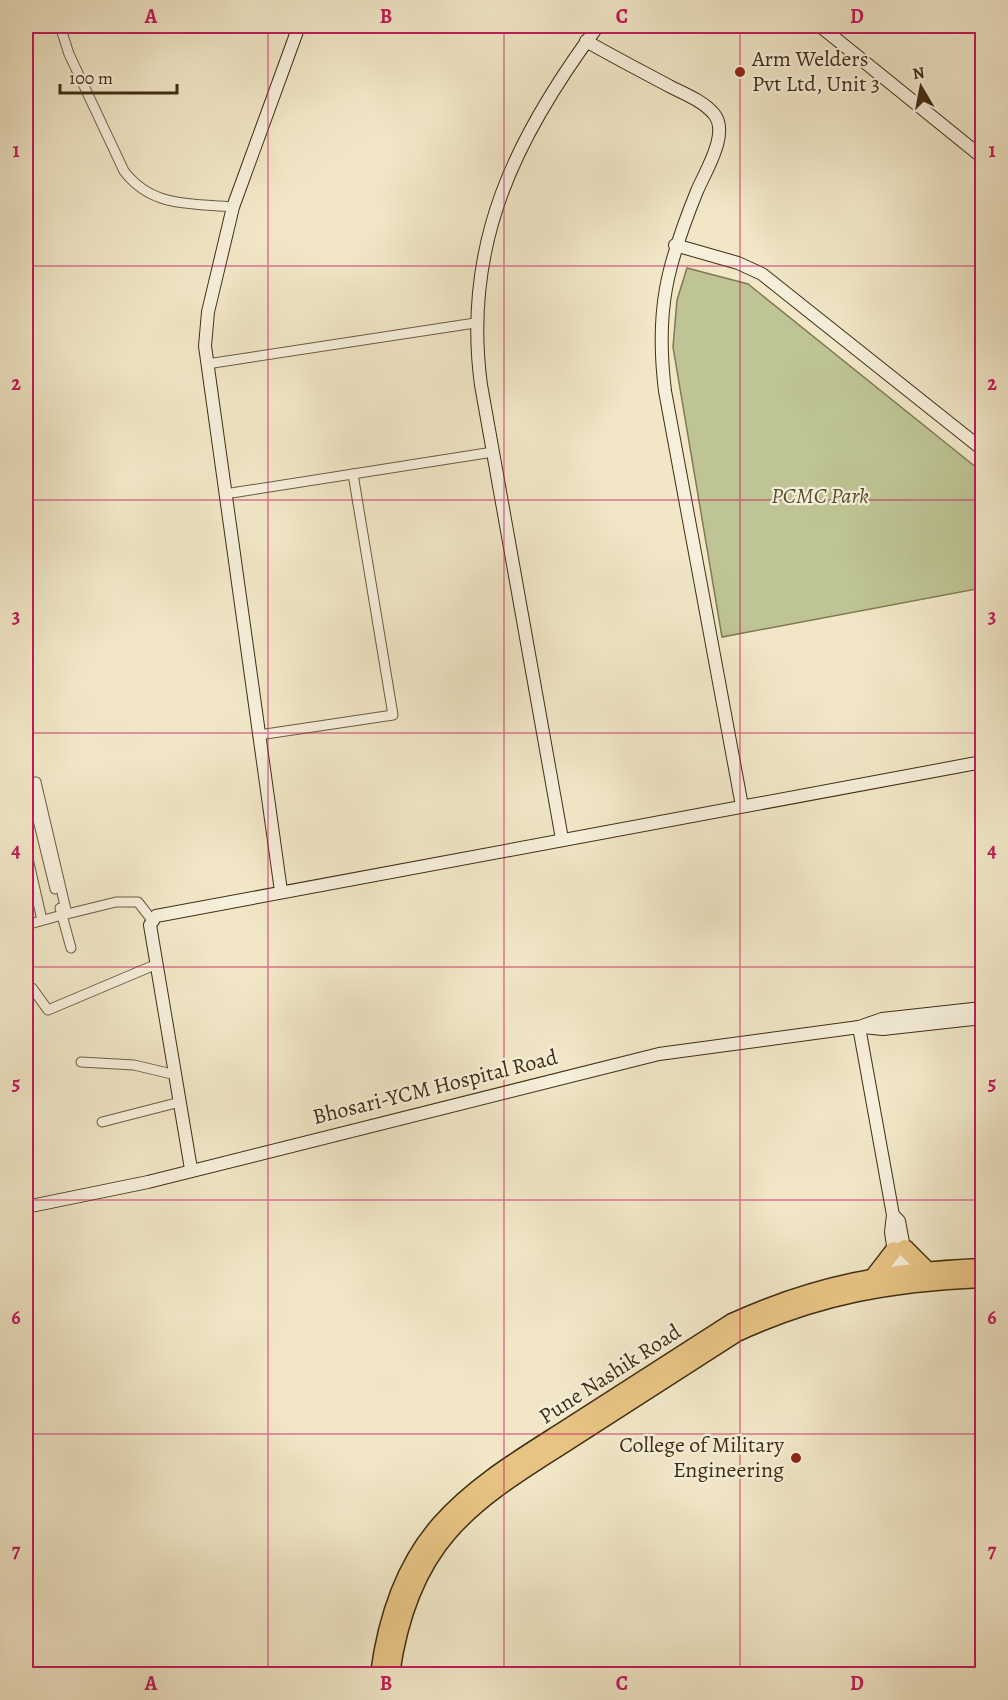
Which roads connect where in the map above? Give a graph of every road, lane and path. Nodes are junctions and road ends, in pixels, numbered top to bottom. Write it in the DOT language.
graph roads {
  1 [pos="60,26"];
  2 [pos="299,26"];
  3 [pos="598,26"];
  4 [pos="820,26"];
  5 [pos="586,41"];
  6 [pos="982,157"];
  7 [pos="233,207"];
  8 [pos="675,245"];
  9 [pos="475,323"];
  10 [pos="207,364"];
  11 [pos="982,449"];
  12 [pos="493,452"];
  13 [pos="353,474"];
  14 [pos="225,494"];
  15 [pos="259,735"];
  16 [pos="982,762"];
  17 [pos="27,784"];
  18 [pos="742,806"];
  19 [pos="562,839"];
  20 [pos="26,850"];
  21 [pos="281,891"];
  22 [pos="65,914"];
  23 [pos="42,920"];
  24 [pos="152,920"];
  25 [pos="26,924"];
  26 [pos="74,947"];
  27 [pos="157,964"];
  28 [pos="26,990"];
  29 [pos="982,1008"];
  30 [pos="982,1018"];
  31 [pos="859,1027"];
  32 [pos="81,1062"];
  33 [pos="176,1075"];
  34 [pos="180,1102"];
  35 [pos="102,1122"];
  36 [pos="191,1169"];
  37 [pos="26,1207"];
  38 [pos="899,1249"];
  39 [pos="982,1267"];
  40 [pos="926,1269"];
  41 [pos="874,1276"];
  42 [pos="904,1278"];
  43 [pos="982,1279"];
  44 [pos="379,1674"];
  45 [pos="391,1674"];
  1 -- 7 [label="street"];
  2 -- 7 [label="street"];
  3 -- 5 [label="street"];
  4 -- 6 [label="street"];
  5 -- 8 [label="street"];
  5 -- 9 [label="street"];
  7 -- 10 [label="street"];
  8 -- 11 [label="street"];
  8 -- 18 [label="street"];
  9 -- 10 [label="street"];
  9 -- 12 [label="street"];
  10 -- 14 [label="street"];
  12 -- 13 [label="street"];
  12 -- 19 [label="street"];
  13 -- 14 [label="street"];
  13 -- 15 [label="street"];
  14 -- 15 [label="street"];
  15 -- 21 [label="street"];
  16 -- 18 [label="street"];
  17 -- 22 [label="street"];
  18 -- 19 [label="street"];
  19 -- 21 [label="street"];
  20 -- 23 [label="street"];
  21 -- 24 [label="street"];
  22 -- 23 [label="street"];
  22 -- 24 [label="street"];
  22 -- 26 [label="street"];
  23 -- 25 [label="street"];
  24 -- 27 [label="street"];
  27 -- 28 [label="street"];
  27 -- 33 [label="street"];
  29 -- 31 [label="street"];
  30 -- 31 [label="street"];
  31 -- 36 [label="street, Bhosari-YCM Hospital Road"];
  31 -- 38 [label="street"];
  32 -- 33 [label="street"];
  33 -- 34 [label="street"];
  34 -- 35 [label="street"];
  34 -- 36 [label="street"];
  36 -- 37 [label="street, Bhosari-YCM Hospital Road"];
  38 -- 40 [label="highway"];
  38 -- 41 [label="highway"];
  38 -- 42 [label="street"];
  39 -- 40 [label="highway, Pune Nashik Road"];
  40 -- 42 [label="highway, Pune Nashik Road"];
  41 -- 42 [label="highway, Pune Nashik Road"];
  41 -- 44 [label="highway, Pune Nashik Road"];
  42 -- 43 [label="highway, Pune Nashik Road"];
  42 -- 45 [label="highway, Pune Nashik Road"];
}
